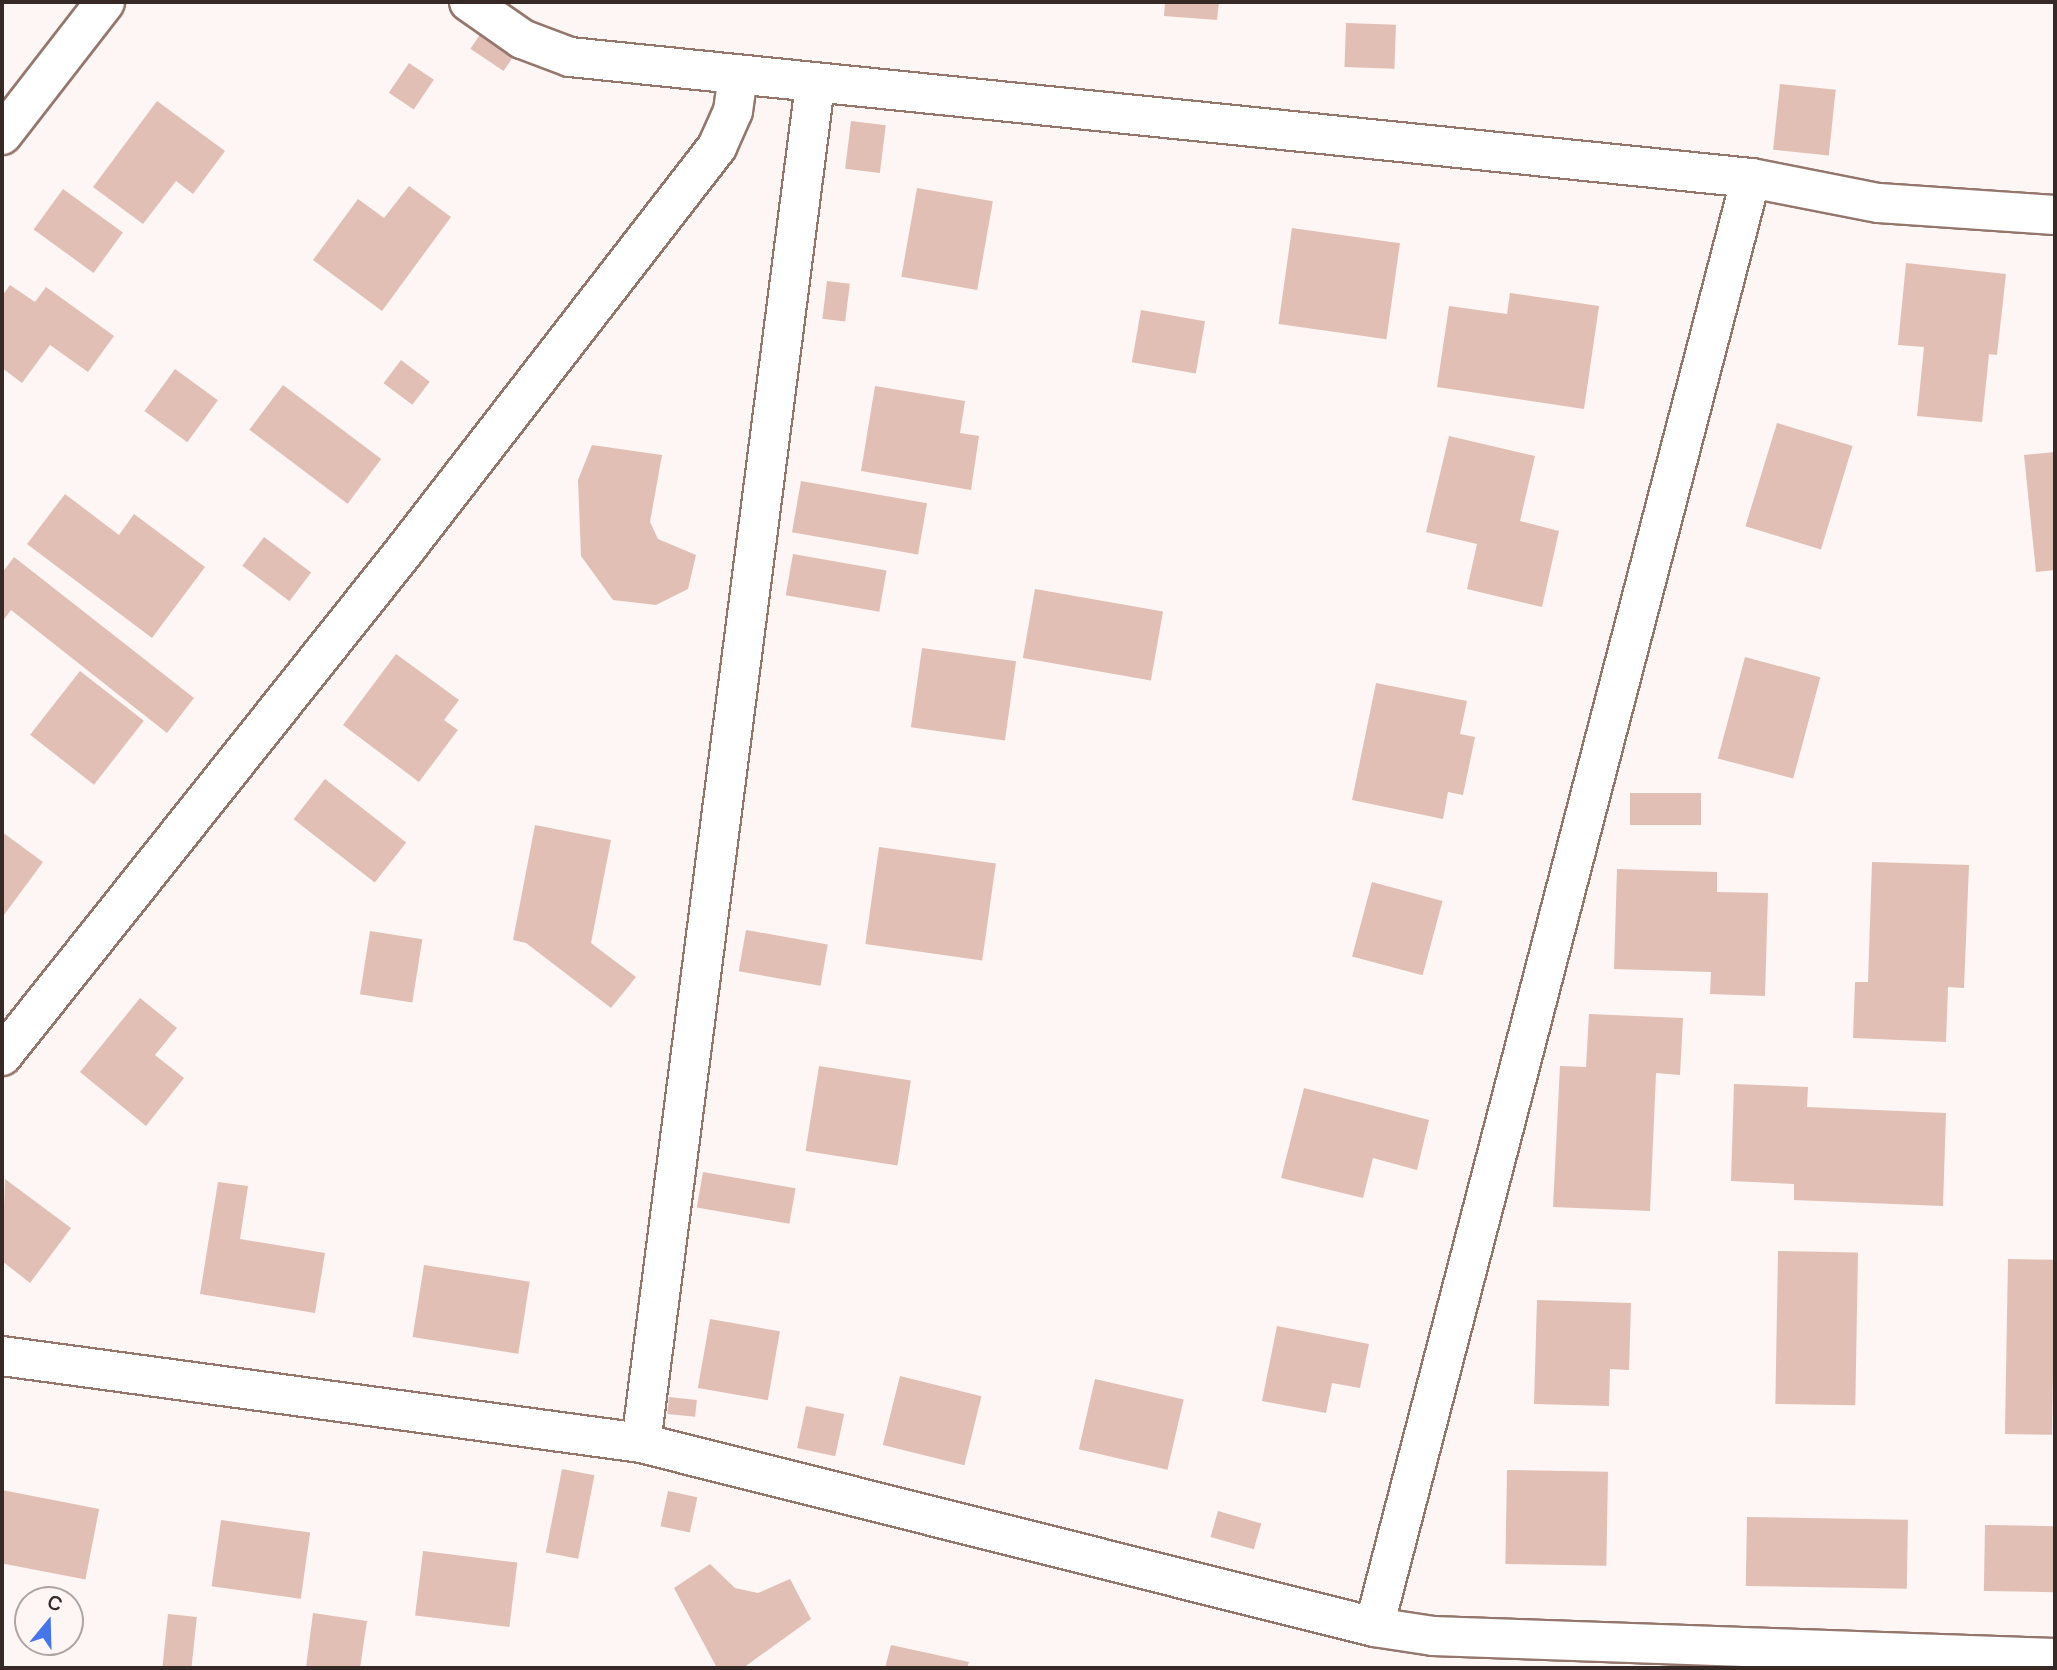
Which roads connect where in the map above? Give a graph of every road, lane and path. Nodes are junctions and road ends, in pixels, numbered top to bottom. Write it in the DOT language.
graph roads {
  1 [pos="105,2"];
  2 [pos="469,2"];
  3 [pos="738,75"];
  4 [pos="815,84"];
  5 [pos="2,135"];
  6 [pos="1751,178"];
  7 [pos="2055,215"];
  8 [pos="2,1056"];
  9 [pos="2,1356"];
  10 [pos="641,1443"];
  11 [pos="1374,1627"];
  12 [pos="2055,1658"];
  1 -- 5 [label="street"];
  2 -- 3 [label="street"];
  3 -- 4 [label="street"];
  3 -- 8 [label="street"];
  4 -- 6 [label="street"];
  4 -- 10 [label="street"];
  6 -- 7 [label="street"];
  6 -- 11 [label="street"];
  9 -- 10 [label="street"];
  10 -- 11 [label="street"];
  11 -- 12 [label="street"];
}
